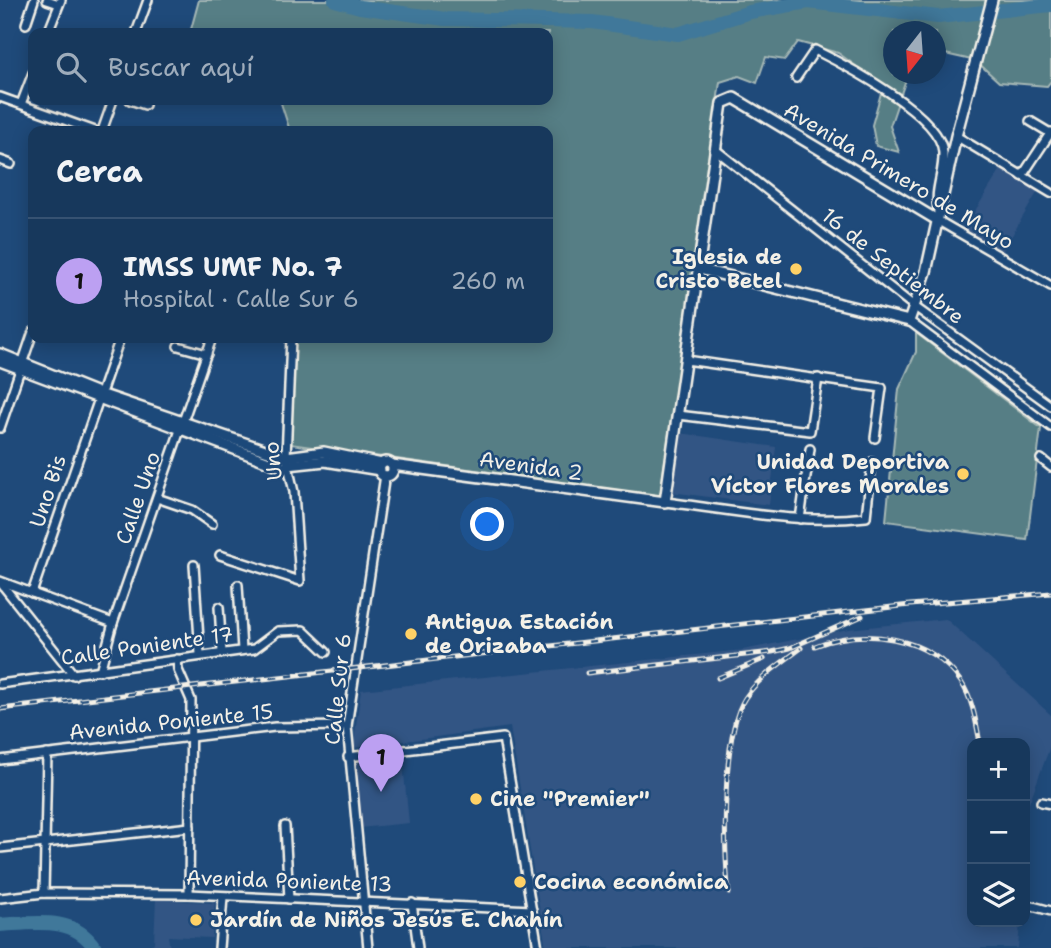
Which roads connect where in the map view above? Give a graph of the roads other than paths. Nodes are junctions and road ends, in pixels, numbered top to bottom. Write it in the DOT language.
graph roads {
  1 [pos="34,0"];
  2 [pos="47,0"];
  3 [pos="148,0"];
  4 [pos="992,0"];
  5 [pos="60,2"];
  6 [pos="26,24"];
  7 [pos="50,28"];
  8 [pos="138,28"];
  9 [pos="796,78"];
  10 [pos="28,86"];
  11 [pos="0,97"];
  12 [pos="21,104"];
  13 [pos="111,105"];
  14 [pos="1030,121"];
  15 [pos="81,126"];
  16 [pos="104,126"];
  17 [pos="1051,133"];
  18 [pos="956,136"];
  19 [pos="716,150"];
  20 [pos="0,160"];
  21 [pos="10,164"];
  22 [pos="1022,176"];
  23 [pos="1051,193"];
  24 [pos="938,217"];
  25 [pos="699,269"];
  26 [pos="1051,286"];
  27 [pos="915,307"];
  28 [pos="909,321"];
  29 [pos="29,343"];
  30 [pos="118,343"];
  31 [pos="210,343"];
  32 [pos="291,343"];
  33 [pos="178,346"];
  34 [pos="0,354"];
  35 [pos="207,354"];
  36 [pos="686,360"];
  37 [pos="0,361"];
  38 [pos="22,366"];
  39 [pos="818,378"];
  40 [pos="98,396"];
  41 [pos="1051,406"];
  42 [pos="678,415"];
  43 [pos="182,426"];
  44 [pos="1051,427"];
  45 [pos="0,428"];
  46 [pos="875,438"];
  47 [pos="810,449"];
  48 [pos="1041,459"];
  49 [pos="287,461"];
  50 [pos="872,462"];
  51 [pos="1051,467"];
  52 [pos="384,469"];
  53 [pos="158,498"];
  54 [pos="665,502"];
  55 [pos="800,519"];
  56 [pos="212,524"];
  57 [pos="220,555"];
  58 [pos="194,565"];
  59 [pos="0,581"];
  60 [pos="238,585"];
  61 [pos="32,593"];
  62 [pos="219,607"];
  63 [pos="113,624"];
  64 [pos="242,650"];
  65 [pos="222,652"];
  66 [pos="326,652"];
  67 [pos="200,654"];
  68 [pos="177,659"];
  69 [pos="100,671"];
  70 [pos="74,675"];
  71 [pos="0,684"];
  72 [pos="348,726"];
  73 [pos="191,737"];
  74 [pos="47,754"];
  75 [pos="348,757"];
  76 [pos="0,760"];
  77 [pos="1041,802"];
  78 [pos="1051,804"];
  79 [pos="285,826"];
  80 [pos="190,827"];
  81 [pos="45,843"];
  82 [pos="0,848"];
  83 [pos="44,893"];
  84 [pos="189,894"];
  85 [pos="223,897"];
  86 [pos="0,898"];
  87 [pos="289,899"];
  88 [pos="364,901"];
  89 [pos="412,903"];
  90 [pos="1030,905"];
  91 [pos="531,910"];
  92 [pos="1051,911"];
  93 [pos="219,948"];
  94 [pos="368,948"];
  95 [pos="418,948"];
  96 [pos="538,948"];
  1 -- 6 [label="street"];
  2 -- 5 [label="street"];
  3 -- 8 [label="street"];
  4 -- 18 [label="street"];
  5 -- 7 [label="street"];
  9 -- 24 [label="street"];
  10 -- 12 [label="street"];
  11 -- 12 [label="street"];
  12 -- 15 [label="street"];
  13 -- 16 [label="street"];
  14 -- 17 [label="street"];
  17 -- 22 [label="street"];
  18 -- 22 [label="street"];
  18 -- 24 [label="street"];
  19 -- 24 [label="street, Avenida Primero de Mayo"];
  19 -- 25 [label="street"];
  19 -- 27 [label="street, 16 de Septiembre"];
  20 -- 21 [label="street"];
  22 -- 23 [label="street"];
  24 -- 26 [label="street, Avenida Primero de Mayo"];
  24 -- 27 [label="street"];
  25 -- 28 [label="street"];
  25 -- 36 [label="street"];
  27 -- 28 [label="street"];
  27 -- 41 [label="street, 16 de Septiembre"];
  28 -- 44 [label="street"];
  29 -- 38 [label="street"];
  30 -- 40 [label="street"];
  31 -- 35 [label="street, Calle Uno"];
  32 -- 49 [label="street, Uno"];
  33 -- 35 [label="street"];
  34 -- 38 [label="street"];
  35 -- 43 [label="street, Calle Uno"];
  36 -- 39 [label="street"];
  36 -- 42 [label="street"];
  37 -- 38 [label="street"];
  38 -- 40 [label="street"];
  38 -- 45 [label="street"];
  39 -- 42 [label="street"];
  39 -- 46 [label="street"];
  40 -- 43 [label="street"];
  40 -- 61 [label="street, Uno Bis"];
  42 -- 54 [label="street"];
  43 -- 49 [label="street"];
  43 -- 53 [label="street, Calle Uno"];
  47 -- 55 [label="street"];
  48 -- 51 [label="street"];
  49 -- 52 [label="street, Avenida 2"];
  49 -- 57 [label="street, Uno"];
  50 -- 55 [label="street"];
  52 -- 54 [label="street, Avenida 2"];
  52 -- 72 [label="street, Calle Sur 6"];
  53 -- 56 [label="street"];
  53 -- 63 [label="street, Calle Uno"];
  54 -- 55 [label="street"];
  58 -- 67 [label="street"];
  59 -- 61 [label="street"];
  59 -- 70 [label="street"];
  60 -- 64 [label="street"];
  61 -- 63 [label="street"];
  62 -- 65 [label="street"];
  63 -- 69 [label="street, Calle Uno"];
  64 -- 65 [label="street, Calle Poniente 17"];
  64 -- 66 [label="street, Calle Poniente 17"];
  65 -- 67 [label="street, Calle Poniente 17"];
  67 -- 68 [label="street, Calle Poniente 17"];
  68 -- 69 [label="street, Calle Poniente 17"];
  68 -- 73 [label="street"];
  69 -- 70 [label="street, Calle Poniente 17"];
  70 -- 71 [label="street, Calle Poniente 17"];
  72 -- 73 [label="street, Avenida Poniente 15"];
  72 -- 75 [label="street, Calle Sur 6"];
  73 -- 74 [label="street, Avenida Poniente 15"];
  73 -- 80 [label="street"];
  74 -- 76 [label="street, Avenida Poniente 15"];
  74 -- 81 [label="street"];
  75 -- 88 [label="street, Calle Sur 6"];
  75 -- 91 [label="street"];
  77 -- 78 [label="street"];
  79 -- 87 [label="street"];
  80 -- 81 [label="street"];
  80 -- 84 [label="street"];
  81 -- 82 [label="street"];
  81 -- 83 [label="street"];
  83 -- 84 [label="street, Avenida Poniente 13"];
  83 -- 86 [label="street, Avenida Poniente 13"];
  84 -- 85 [label="street, Avenida Poniente 13"];
  85 -- 87 [label="street, Avenida Poniente 13"];
  85 -- 93 [label="street"];
  87 -- 88 [label="street, Avenida Poniente 13"];
  88 -- 89 [label="street, Avenida Poniente 13"];
  88 -- 94 [label="street, Calle Sur 6"];
  89 -- 91 [label="street, Avenida Poniente 13"];
  89 -- 95 [label="street"];
  90 -- 92 [label="street"];
  91 -- 96 [label="street"];
}
